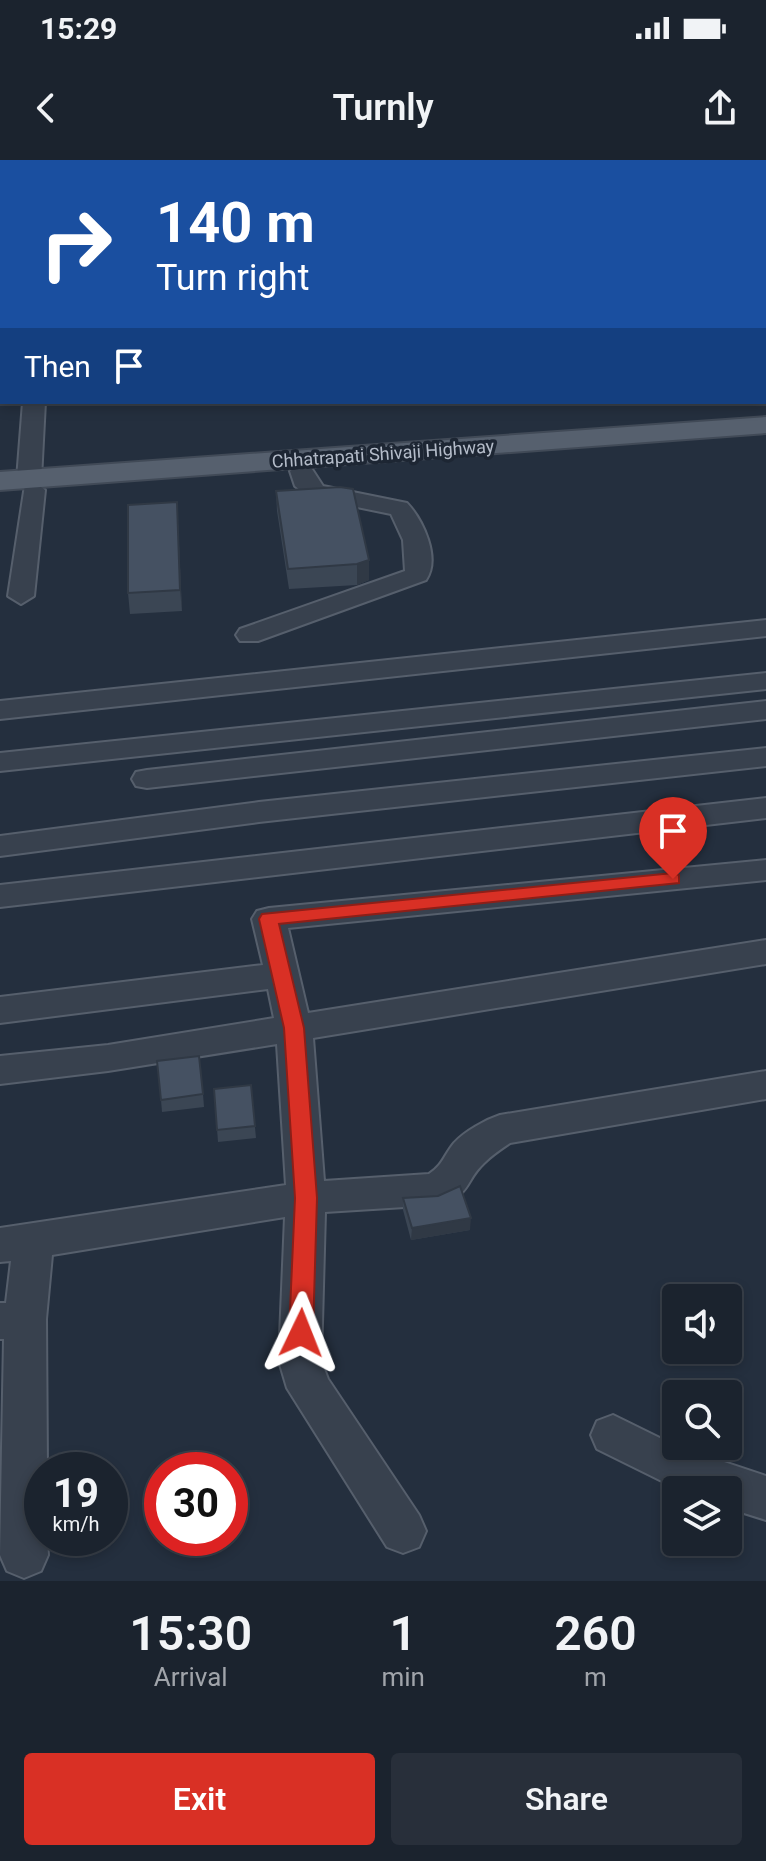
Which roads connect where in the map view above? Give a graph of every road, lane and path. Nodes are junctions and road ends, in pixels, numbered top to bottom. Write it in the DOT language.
graph roads {
  1 [pos="34,404"];
  2 [pos="766,425"];
  3 [pos="766,437"];
  4 [pos="302,471"];
  5 [pos="0,481"];
  6 [pos="31,485"];
  7 [pos="0,493"];
  8 [pos="21,596"];
  9 [pos="766,628"];
  10 [pos="249,635"];
  11 [pos="766,681"];
  12 [pos="0,710"];
  13 [pos="766,710"];
  14 [pos="766,757"];
  15 [pos="0,762"];
  16 [pos="147,779"];
  17 [pos="766,808"];
  18 [pos="0,846"];
  19 [pos="766,870"];
  20 [pos="0,896"];
  21 [pos="766,952"];
  22 [pos="282,975"];
  23 [pos="0,1010"];
  24 [pos="294,1028"];
  25 [pos="0,1070"];
  26 [pos="766,1085"];
  27 [pos="306,1198"];
  28 [pos="16,1244"];
  29 [pos="12,1320"];
  30 [pos="613,1435"];
  31 [pos="766,1498"];
  32 [pos="403,1531"];
  33 [pos="24,1555"];
  1 -- 6 [label="street"];
  2 -- 6 [label="main road, Chhatrapati Shivaji Highway"];
  3 -- 4 [label="main road, Chhatrapati Shivaji Highway"];
  4 -- 6 [label="main road, Chhatrapati Shivaji Highway"];
  4 -- 10 [label="street"];
  5 -- 6 [label="main road, Chhatrapati Shivaji Highway"];
  6 -- 7 [label="main road, Chhatrapati Shivaji Highway"];
  6 -- 8 [label="street"];
  9 -- 12 [label="street"];
  11 -- 15 [label="street"];
  13 -- 16 [label="street"];
  14 -- 18 [label="street"];
  17 -- 20 [label="street"];
  19 -- 22 [label="street"];
  21 -- 24 [label="street"];
  22 -- 23 [label="street"];
  22 -- 24 [label="street"];
  24 -- 25 [label="street"];
  24 -- 27 [label="street"];
  26 -- 27 [label="street"];
  27 -- 28 [label="street"];
  27 -- 32 [label="street"];
  28 -- 29 [label="street"];
  29 -- 33 [label="street"];
  30 -- 31 [label="street"];
}
